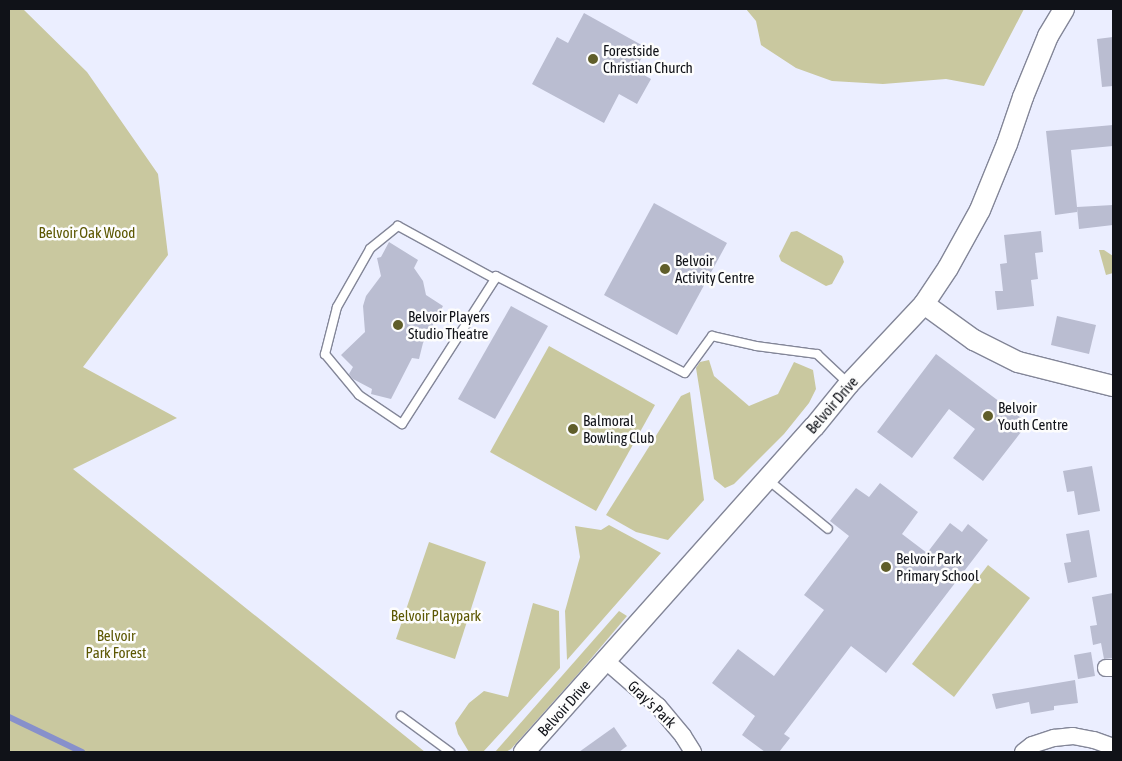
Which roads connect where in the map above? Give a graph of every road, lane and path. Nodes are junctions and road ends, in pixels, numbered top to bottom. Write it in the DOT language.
graph roads {
  1 [pos="1064,9"];
  2 [pos="495,279"];
  3 [pos="924,304"];
  4 [pos="849,384"];
  5 [pos="1113,386"];
  6 [pos="767,479"];
  7 [pos="828,530"];
  8 [pos="606,660"];
  9 [pos="401,716"];
  10 [pos="1113,747"];
  11 [pos="450,752"];
  12 [pos="524,752"];
  13 [pos="692,752"];
  14 [pos="1023,752"];
  1 -- 3 [label="street, Belvoir Drive"];
  2 -- 2 [label="lane"];
  2 -- 4 [label="lane"];
  3 -- 4 [label="street, Belvoir Drive"];
  3 -- 5 [label="street"];
  4 -- 6 [label="street, Belvoir Drive"];
  6 -- 7 [label="lane"];
  6 -- 8 [label="street, Belvoir Drive"];
  8 -- 12 [label="street, Belvoir Drive"];
  8 -- 13 [label="street, Gray's Park"];
  9 -- 11 [label="lane"];
  10 -- 14 [label="street"];
}
